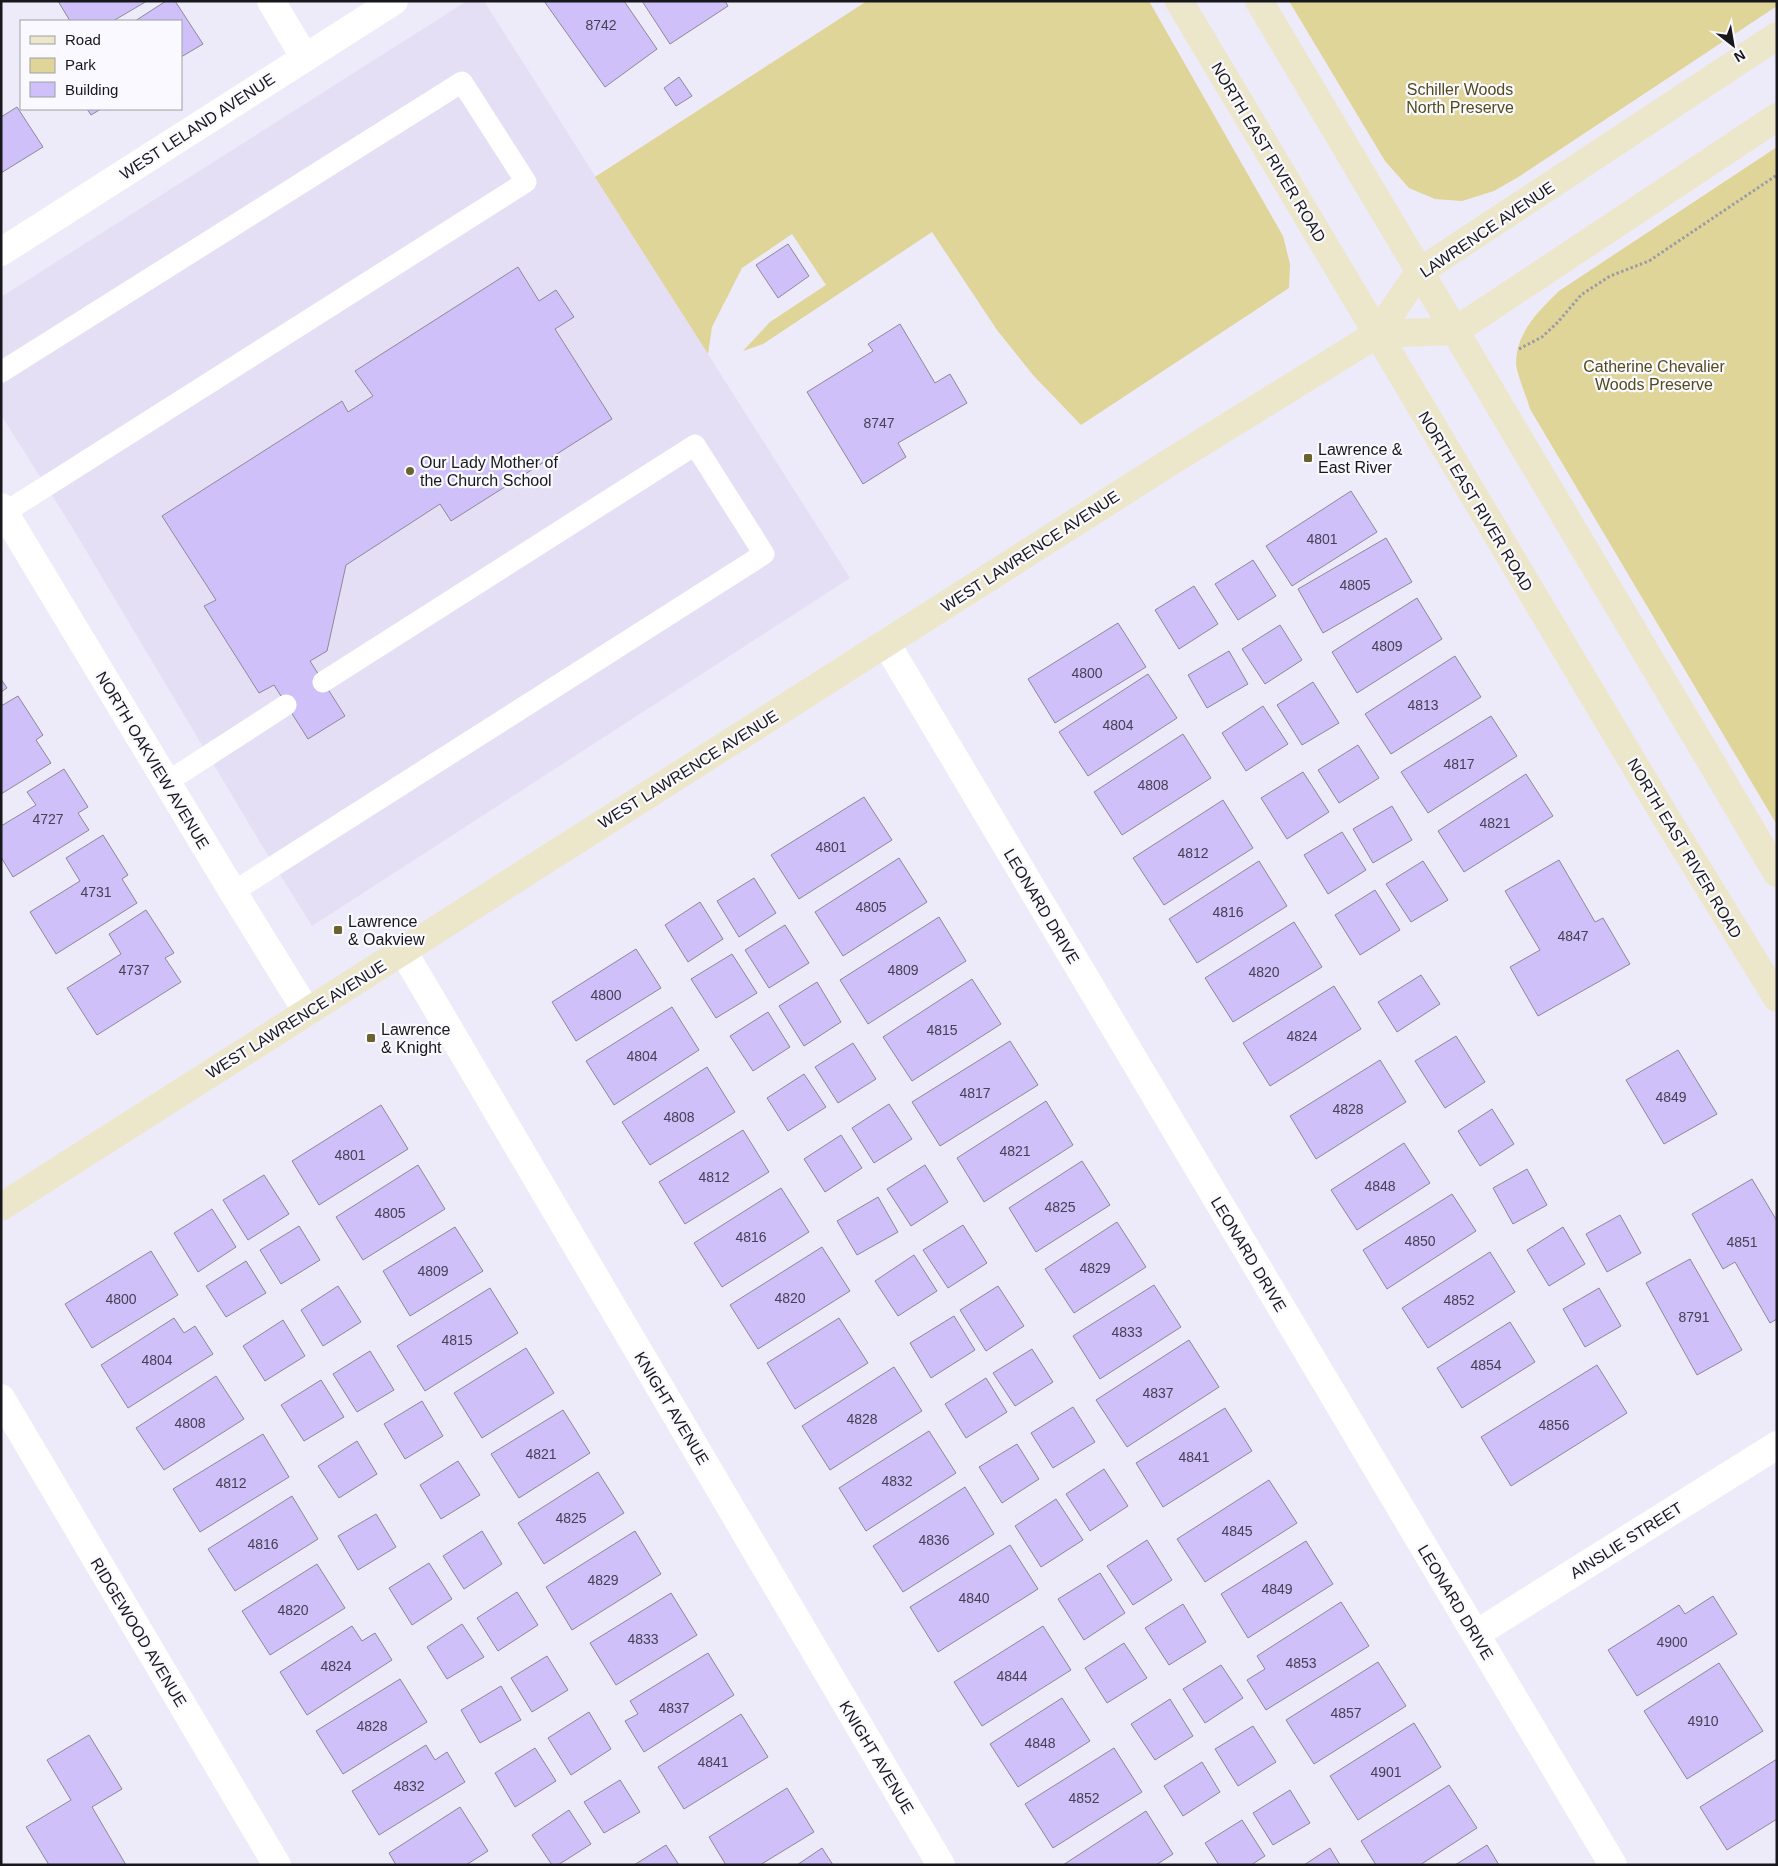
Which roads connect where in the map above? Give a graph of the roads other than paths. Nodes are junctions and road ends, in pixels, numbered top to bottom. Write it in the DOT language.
graph roads {
  1 [pos="271,1"];
  2 [pos="394,1"];
  3 [pos="1179,1"];
  4 [pos="1259,1"];
  5 [pos="1777,36"];
  6 [pos="305,58"];
  7 [pos="1777,117"];
  8 [pos="1,252"];
  9 [pos="1419,272"];
  10 [pos="1454,331"];
  11 [pos="1377,334"];
  12 [pos="1,372"];
  13 [pos="3,510"];
  14 [pos="886,643"];
  15 [pos="323,682"];
  16 [pos="286,705"];
  17 [pos="166,782"];
  18 [pos="1777,873"];
  19 [pos="233,892"];
  20 [pos="403,951"];
  21 [pos="1777,998"];
  22 [pos="307,1012"];
  23 [pos="1,1207"];
  24 [pos="1,1398"];
  25 [pos="1777,1445"];
  26 [pos="1476,1634"];
  27 [pos="277,1865"];
  28 [pos="941,1865"];
  29 [pos="1613,1865"];
  1 -- 6 [label="street"];
  2 -- 6 [label="street, WEST LELAND AVENUE"];
  3 -- 11 [label="main road, NORTH EAST RIVER ROAD"];
  4 -- 9 [label="main road"];
  5 -- 9 [label="main road, LAWRENCE AVENUE"];
  6 -- 8 [label="street, WEST LELAND AVENUE"];
  7 -- 10 [label="main road"];
  9 -- 10 [label="main road"];
  9 -- 11 [label="main road, LAWRENCE AVENUE"];
  10 -- 11 [label="main road"];
  10 -- 18 [label="main road"];
  11 -- 14 [label="main road, WEST LAWRENCE AVENUE"];
  11 -- 21 [label="main road, NORTH EAST RIVER ROAD"];
  12 -- 13 [label="lane"];
  13 -- 17 [label="street, NORTH OAKVIEW AVENUE"];
  14 -- 20 [label="main road, WEST LAWRENCE AVENUE"];
  14 -- 26 [label="street, LEONARD DRIVE"];
  15 -- 19 [label="lane"];
  16 -- 17 [label="lane"];
  17 -- 19 [label="street, NORTH OAKVIEW AVENUE"];
  19 -- 22 [label="street, NORTH OAKVIEW AVENUE"];
  20 -- 22 [label="main road, WEST LAWRENCE AVENUE"];
  20 -- 28 [label="street, KNIGHT AVENUE"];
  22 -- 23 [label="main road, WEST LAWRENCE AVENUE"];
  24 -- 27 [label="street, RIDGEWOOD AVENUE"];
  25 -- 26 [label="street, AINSLIE STREET"];
  26 -- 29 [label="street, LEONARD DRIVE"];
}
